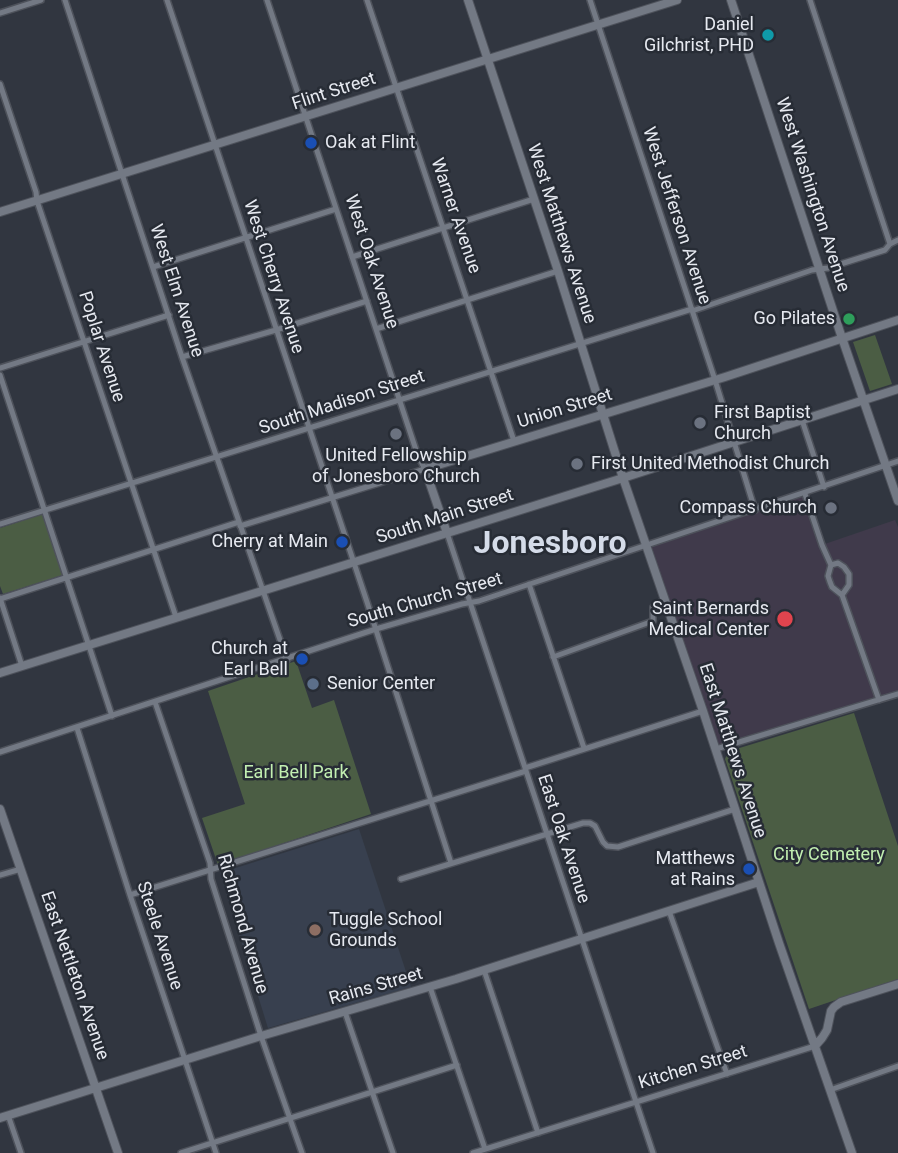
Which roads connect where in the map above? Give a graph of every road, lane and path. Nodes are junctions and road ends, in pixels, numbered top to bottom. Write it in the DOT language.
graph roads {
  1 [pos="41,0"];
  2 [pos="65,0"];
  3 [pos="167,0"];
  4 [pos="267,0"];
  5 [pos="367,0"];
  6 [pos="468,0"];
  7 [pos="590,0"];
  8 [pos="677,0"];
  9 [pos="731,0"];
  10 [pos="810,0"];
  11 [pos="0,13"];
  12 [pos="598,25"];
  13 [pos="488,60"];
  14 [pos="0,85"];
  15 [pos="397,88"];
  16 [pos="306,117"];
  17 [pos="215,146"];
  18 [pos="123,174"];
  19 [pos="534,199"];
  20 [pos="37,201"];
  21 [pos="337,209"];
  22 [pos="0,212"];
  23 [pos="444,228"];
  24 [pos="245,237"];
  25 [pos="898,240"];
  26 [pos="890,244"];
  27 [pos="352,257"];
  28 [pos="153,267"];
  29 [pos="820,269"];
  30 [pos="558,271"];
  31 [pos="468,299"];
  32 [pos="367,301"];
  33 [pos="692,310"];
  34 [pos="169,315"];
  35 [pos="898,320"];
  36 [pos="376,329"];
  37 [pos="276,330"];
  38 [pos="843,339"];
  39 [pos="85,342"];
  40 [pos="581,343"];
  41 [pos="182,356"];
  42 [pos="0,368"];
  43 [pos="491,371"];
  44 [pos="0,375"];
  45 [pos="715,380"];
  46 [pos="898,389"];
  47 [pos="400,399"];
  48 [pos="863,400"];
  49 [pos="603,415"];
  50 [pos="802,420"];
  51 [pos="309,428"];
  52 [pos="514,441"];
  53 [pos="733,442"];
  54 [pos="217,457"];
  55 [pos="898,461"];
  56 [pos="886,466"];
  57 [pos="425,469"];
  58 [pos="623,478"];
  59 [pos="131,484"];
  60 [pos="824,487"];
  61 [pos="805,494"];
  62 [pos="332,498"];
  63 [pos="898,501"];
  64 [pos="45,510"];
  65 [pos="755,510"];
  66 [pos="0,524"];
  67 [pos="240,524"];
  68 [pos="447,533"];
  69 [pos="647,546"];
  70 [pos="153,550"];
  71 [pos="353,562"];
  72 [pos="831,565"];
  73 [pos="67,578"];
  74 [pos="529,584"];
  75 [pos="264,590"];
  76 [pos="842,594"];
  77 [pos="0,599"];
  78 [pos="665,600"];
  79 [pos="470,603"];
  80 [pos="176,617"];
  81 [pos="376,629"];
  82 [pos="90,645"];
  83 [pos="553,657"];
  84 [pos="287,660"];
  85 [pos="22,666"];
  86 [pos="0,673"];
  87 [pos="898,694"];
  88 [pos="879,700"];
  89 [pos="155,702"];
  90 [pos="703,710"];
  91 [pos="112,716"];
  92 [pos="77,728"];
  93 [pos="584,748"];
  94 [pos="716,749"];
  95 [pos="0,752"];
  96 [pos="525,770"];
  97 [pos="431,801"];
  98 [pos="0,809"];
  99 [pos="736,809"];
  100 [pos="547,835"];
  101 [pos="10,839"];
  102 [pos="0,842"];
  103 [pos="451,863"];
  104 [pos="21,869"];
  105 [pos="210,870"];
  106 [pos="0,875"];
  107 [pos="401,879"];
  108 [pos="759,882"];
  109 [pos="130,895"];
  110 [pos="669,911"];
  111 [pos="582,939"];
  112 [pos="484,970"];
  113 [pos="898,984"];
  114 [pos="430,987"];
  115 [pos="345,1012"];
  116 [pos="261,1036"];
  117 [pos="815,1046"];
  118 [pos="186,1059"];
  119 [pos="457,1065"];
  120 [pos="898,1066"];
  121 [pos="727,1074"];
  122 [pos="95,1088"];
  123 [pos="830,1090"];
  124 [pos="373,1092"];
  125 [pos="636,1102"];
  126 [pos="4,1116"];
  127 [pos="291,1118"];
  128 [pos="538,1133"];
  129 [pos="213,1142"];
  130 [pos="485,1149"];
  131 [pos="21,1153"];
  132 [pos="118,1153"];
  133 [pos="181,1153"];
  134 [pos="216,1153"];
  135 [pos="302,1153"];
  136 [pos="393,1153"];
  137 [pos="473,1153"];
  138 [pos="653,1153"];
  139 [pos="852,1153"];
  1 -- 11 [label="street"];
  2 -- 18 [label="street, West Elm Avenue"];
  3 -- 17 [label="street, West Cherry Avenue"];
  4 -- 16 [label="street, West Oak Avenue"];
  5 -- 15 [label="street, Warner Avenue"];
  6 -- 13 [label="street, West Matthews Avenue"];
  7 -- 12 [label="street, West Jefferson Avenue"];
  8 -- 12 [label="street, Flint Street"];
  9 -- 29 [label="street, West Washington Avenue"];
  10 -- 26 [label="street"];
  12 -- 13 [label="street, Flint Street"];
  12 -- 33 [label="street, West Jefferson Avenue"];
  13 -- 15 [label="street, Flint Street"];
  13 -- 19 [label="street, West Matthews Avenue"];
  14 -- 20 [label="street, Poplar Avenue"];
  15 -- 16 [label="street, Flint Street"];
  15 -- 23 [label="street, Warner Avenue"];
  16 -- 17 [label="street, Flint Street"];
  16 -- 21 [label="street, West Oak Avenue"];
  17 -- 18 [label="street, Flint Street"];
  17 -- 24 [label="street, West Cherry Avenue"];
  18 -- 20 [label="street, Flint Street"];
  18 -- 28 [label="street, West Elm Avenue"];
  19 -- 23 [label="street"];
  19 -- 30 [label="street, West Matthews Avenue"];
  20 -- 22 [label="street, Flint Street"];
  20 -- 39 [label="street, Poplar Avenue"];
  21 -- 24 [label="street"];
  21 -- 27 [label="street, West Oak Avenue"];
  23 -- 27 [label="street"];
  23 -- 31 [label="street, Warner Avenue"];
  24 -- 28 [label="street"];
  24 -- 37 [label="street, West Cherry Avenue"];
  25 -- 26 [label="street, South Madison Street"];
  26 -- 29 [label="street, South Madison Street"];
  27 -- 32 [label="street, West Oak Avenue"];
  28 -- 34 [label="street, West Elm Avenue"];
  29 -- 33 [label="street, South Madison Street"];
  29 -- 38 [label="street, West Washington Avenue"];
  30 -- 31 [label="street"];
  30 -- 40 [label="street, West Matthews Avenue"];
  31 -- 36 [label="street"];
  31 -- 43 [label="street, Warner Avenue"];
  32 -- 36 [label="street, West Oak Avenue"];
  32 -- 37 [label="street"];
  33 -- 40 [label="street, South Madison Street"];
  33 -- 45 [label="street, West Jefferson Avenue"];
  34 -- 39 [label="street"];
  34 -- 41 [label="street, West Elm Avenue"];
  35 -- 38 [label="street, Union Street"];
  36 -- 47 [label="street, West Oak Avenue"];
  37 -- 41 [label="street"];
  37 -- 51 [label="street, West Cherry Avenue"];
  38 -- 45 [label="street, Union Street"];
  38 -- 48 [label="street, West Washington Avenue"];
  39 -- 42 [label="street"];
  39 -- 59 [label="street, Poplar Avenue"];
  40 -- 43 [label="street, South Madison Street"];
  40 -- 49 [label="street, West Matthews Avenue"];
  41 -- 54 [label="street, West Elm Avenue"];
  43 -- 47 [label="street, South Madison Street"];
  43 -- 52 [label="street, Warner Avenue"];
  44 -- 64 [label="street"];
  45 -- 49 [label="street, Union Street"];
  45 -- 53 [label="street, West Jefferson Avenue"];
  46 -- 48 [label="street, South Main Street"];
  47 -- 51 [label="street, South Madison Street"];
  47 -- 57 [label="street, West Oak Avenue"];
  48 -- 50 [label="street, South Main Street"];
  48 -- 56 [label="street, West Washington Avenue"];
  49 -- 52 [label="street, Union Street"];
  49 -- 58 [label="street, West Matthews Avenue"];
  50 -- 53 [label="street, South Main Street"];
  50 -- 60 [label="street"];
  51 -- 54 [label="street, South Madison Street"];
  51 -- 62 [label="street, West Cherry Avenue"];
  52 -- 57 [label="street, Union Street"];
  53 -- 58 [label="street, South Main Street"];
  53 -- 65 [label="street, West Jefferson Avenue"];
  54 -- 59 [label="street, South Madison Street"];
  54 -- 67 [label="street, West Elm Avenue"];
  55 -- 56 [label="street, South Church Street"];
  56 -- 60 [label="street, South Church Street"];
  56 -- 63 [label="street, West Washington Avenue"];
  57 -- 62 [label="street, Union Street"];
  57 -- 68 [label="street, West Oak Avenue"];
  58 -- 68 [label="street, South Main Street"];
  58 -- 69 [label="street, East Matthews Avenue"];
  59 -- 64 [label="street, South Madison Street"];
  59 -- 70 [label="street, Poplar Avenue"];
  60 -- 61 [label="street, South Church Street"];
  61 -- 65 [label="street, South Church Street"];
  61 -- 72 [label="street"];
  62 -- 67 [label="street, Union Street"];
  62 -- 71 [label="street, West Cherry Avenue"];
  64 -- 66 [label="street, South Madison Street"];
  64 -- 73 [label="street"];
  65 -- 69 [label="street, South Church Street"];
  67 -- 70 [label="street, Union Street"];
  67 -- 75 [label="street, West Elm Avenue"];
  68 -- 71 [label="street, South Main Street"];
  68 -- 79 [label="street, East Oak Avenue"];
  69 -- 74 [label="street, South Church Street"];
  69 -- 78 [label="street, East Matthews Avenue"];
  70 -- 73 [label="street, Union Street"];
  70 -- 80 [label="street, Poplar Avenue"];
  71 -- 75 [label="street, South Main Street"];
  71 -- 81 [label="street, West Cherry Avenue"];
  72 -- 76 [label="street"];
  72 -- 76 [label="street"];
  73 -- 77 [label="street, Union Street"];
  73 -- 82 [label="street"];
  74 -- 79 [label="street, South Church Street"];
  74 -- 83 [label="street"];
  75 -- 80 [label="street, South Main Street"];
  75 -- 84 [label="street, West Elm Avenue"];
  76 -- 88 [label="street"];
  77 -- 85 [label="street"];
  78 -- 83 [label="street"];
  78 -- 90 [label="street, East Matthews Avenue"];
  79 -- 81 [label="street, South Church Street"];
  79 -- 96 [label="street, East Oak Avenue"];
  80 -- 82 [label="street, South Main Street"];
  81 -- 84 [label="street, South Church Street"];
  81 -- 97 [label="street, West Cherry Avenue"];
  82 -- 85 [label="street, South Main Street"];
  82 -- 91 [label="street"];
  83 -- 93 [label="street"];
  84 -- 89 [label="street, South Church Street"];
  85 -- 86 [label="street, South Main Street"];
  87 -- 88 [label="street"];
  88 -- 94 [label="street"];
  89 -- 91 [label="street, South Church Street"];
  89 -- 105 [label="street, Richmond Avenue"];
  90 -- 93 [label="street"];
  90 -- 94 [label="street, East Matthews Avenue"];
  91 -- 92 [label="street, South Church Street"];
  92 -- 95 [label="street, South Church Street"];
  92 -- 109 [label="street, Steele Avenue"];
  93 -- 96 [label="street"];
  94 -- 99 [label="street, East Matthews Avenue"];
  96 -- 97 [label="street"];
  96 -- 100 [label="street, East Oak Avenue"];
  97 -- 103 [label="street, West Cherry Avenue"];
  97 -- 105 [label="street"];
  98 -- 101 [label="street, East Nettleton Avenue"];
  99 -- 100 [label="street"];
  99 -- 108 [label="street, East Matthews Avenue"];
  100 -- 103 [label="street"];
  100 -- 111 [label="street, East Oak Avenue"];
  101 -- 102 [label="street"];
  101 -- 104 [label="street, East Nettleton Avenue"];
  103 -- 107 [label="street"];
  104 -- 106 [label="street"];
  104 -- 122 [label="street, East Nettleton Avenue"];
  105 -- 109 [label="street"];
  105 -- 116 [label="street, Richmond Avenue"];
  108 -- 110 [label="street, Rains Street"];
  108 -- 117 [label="street, East Matthews Avenue"];
  109 -- 118 [label="street, Steele Avenue"];
  110 -- 111 [label="street, Rains Street"];
  110 -- 121 [label="street"];
  111 -- 112 [label="street, Rains Street"];
  111 -- 125 [label="street, East Oak Avenue"];
  112 -- 114 [label="street, Rains Street"];
  112 -- 128 [label="street"];
  113 -- 117 [label="street"];
  114 -- 115 [label="street, Rains Street"];
  114 -- 119 [label="street"];
  115 -- 116 [label="street, Rains Street"];
  115 -- 124 [label="street"];
  116 -- 118 [label="street, Rains Street"];
  116 -- 127 [label="street, Richmond Avenue"];
  117 -- 121 [label="street, Kitchen Street"];
  117 -- 123 [label="street, East Matthews Avenue"];
  118 -- 122 [label="street, Rains Street"];
  118 -- 129 [label="street, Steele Avenue"];
  119 -- 124 [label="street"];
  119 -- 130 [label="street"];
  120 -- 123 [label="street"];
  121 -- 125 [label="street, Kitchen Street"];
  122 -- 126 [label="street, Rains Street"];
  122 -- 132 [label="street, East Nettleton Avenue"];
  123 -- 139 [label="street, East Matthews Avenue"];
  124 -- 127 [label="street"];
  124 -- 136 [label="street"];
  125 -- 128 [label="street, Kitchen Street"];
  125 -- 138 [label="street, East Oak Avenue"];
  126 -- 131 [label="street"];
  127 -- 129 [label="street"];
  127 -- 135 [label="street, Richmond Avenue"];
  128 -- 130 [label="street, Kitchen Street"];
  129 -- 133 [label="street"];
  129 -- 134 [label="street, Steele Avenue"];
  130 -- 137 [label="street, Kitchen Street"];
}
